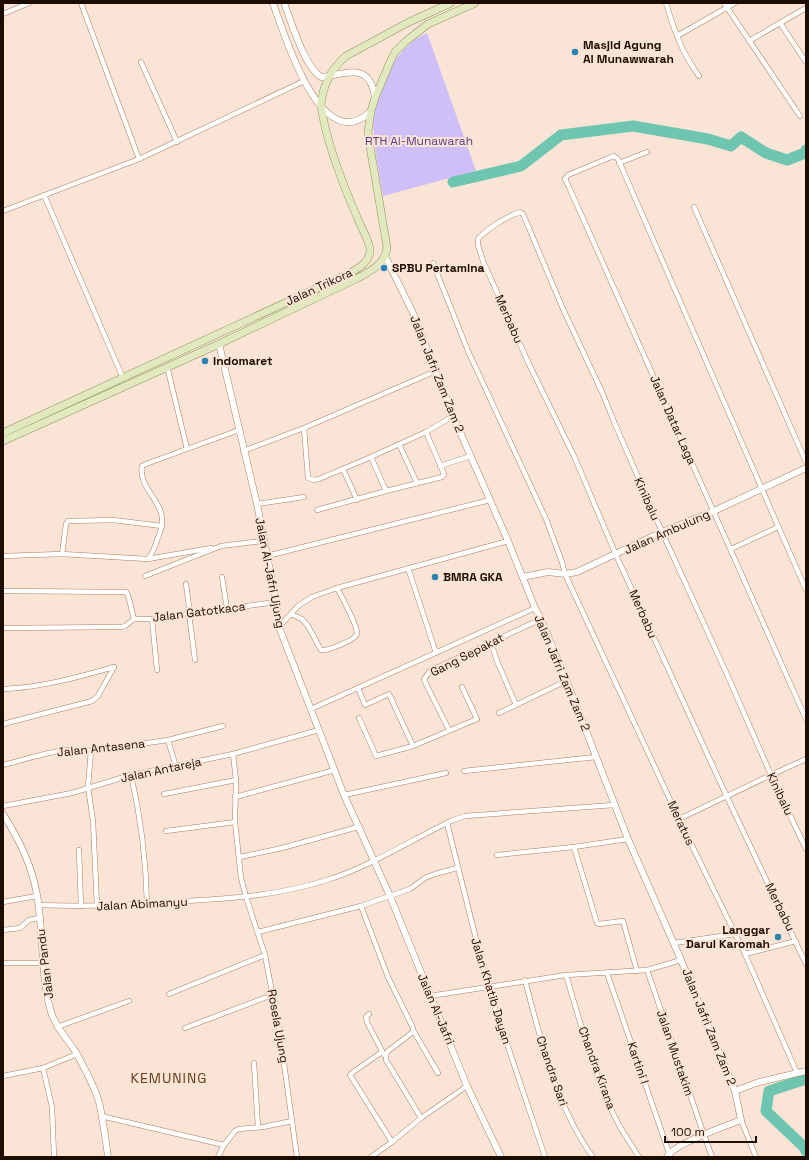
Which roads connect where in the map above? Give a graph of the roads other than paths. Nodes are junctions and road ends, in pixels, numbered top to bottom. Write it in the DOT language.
graph roads {
  1 [pos="30,3"];
  2 [pos="81,3"];
  3 [pos="273,3"];
  4 [pos="284,3"];
  5 [pos="451,3"];
  6 [pos="475,3"];
  7 [pos="666,3"];
  8 [pos="724,3"];
  9 [pos="735,3"];
  10 [pos="727,8"];
  11 [pos="806,8"];
  12 [pos="3,14"];
  13 [pos="780,23"];
  14 [pos="677,36"];
  15 [pos="749,41"];
  16 [pos="141,62"];
  17 [pos="806,62"];
  18 [pos="328,76"];
  19 [pos="699,76"];
  20 [pos="304,81"];
  21 [pos="375,98"];
  22 [pos="321,105"];
  23 [pos="371,111"];
  24 [pos="800,116"];
  25 [pos="177,142"];
  26 [pos="647,152"];
  27 [pos="139,159"];
  28 [pos="619,163"];
  29 [pos="44,195"];
  30 [pos="694,207"];
  31 [pos="3,211"];
  32 [pos="521,213"];
  33 [pos="385,256"];
  34 [pos="433,264"];
  35 [pos="272,309"];
  36 [pos="260,315"];
  37 [pos="276,317"];
  38 [pos="264,322"];
  39 [pos="219,344"];
  40 [pos="167,366"];
  41 [pos="436,371"];
  42 [pos="123,378"];
  43 [pos="453,416"];
  44 [pos="304,428"];
  45 [pos="239,430"];
  46 [pos="426,432"];
  47 [pos="3,433"];
  48 [pos="3,441"];
  49 [pos="399,444"];
  50 [pos="186,449"];
  51 [pos="243,451"];
  52 [pos="371,456"];
  53 [pos="471,456"];
  54 [pos="806,462"];
  55 [pos="440,466"];
  56 [pos="806,468"];
  57 [pos="343,469"];
  58 [pos="417,483"];
  59 [pos="761,489"];
  60 [pos="386,491"];
  61 [pos="304,497"];
  62 [pos="357,500"];
  63 [pos="490,500"];
  64 [pos="256,504"];
  65 [pos="317,510"];
  66 [pos="714,511"];
  67 [pos="162,526"];
  68 [pos="778,527"];
  69 [pos="662,532"];
  70 [pos="508,540"];
  71 [pos="263,541"];
  72 [pos="221,546"];
  73 [pos="731,549"];
  74 [pos="62,554"];
  75 [pos="616,555"];
  76 [pos="3,556"];
  77 [pos="267,556"];
  78 [pos="148,559"];
  79 [pos="408,568"];
  80 [pos="565,574"];
  81 [pos="144,576"];
  82 [pos="222,577"];
  83 [pos="523,577"];
  84 [pos="186,584"];
  85 [pos="337,588"];
  86 [pos="806,590"];
  87 [pos="3,591"];
  88 [pos="276,602"];
  89 [pos="535,608"];
  90 [pos="227,609"];
  91 [pos="190,614"];
  92 [pos="291,614"];
  93 [pos="134,619"];
  94 [pos="152,619"];
  95 [pos="541,619"];
  96 [pos="279,627"];
  97 [pos="3,628"];
  98 [pos="491,643"];
  99 [pos="436,653"];
  100 [pos="195,660"];
  101 [pos="157,670"];
  102 [pos="566,681"];
  103 [pos="462,687"];
  104 [pos="358,688"];
  105 [pos="3,689"];
  106 [pos="516,705"];
  107 [pos="311,709"];
  108 [pos="499,713"];
  109 [pos="359,718"];
  110 [pos="806,718"];
  111 [pos="3,724"];
  112 [pos="222,726"];
  113 [pos="319,730"];
  114 [pos="449,730"];
  115 [pos="168,740"];
  116 [pos="413,746"];
  117 [pos="91,751"];
  118 [pos="233,754"];
  119 [pos="596,757"];
  120 [pos="806,759"];
  121 [pos="3,765"];
  122 [pos="176,767"];
  123 [pos="335,770"];
  124 [pos="464,771"];
  125 [pos="446,773"];
  126 [pos="131,775"];
  127 [pos="771,775"];
  128 [pos="236,780"];
  129 [pos="88,787"];
  130 [pos="164,794"];
  131 [pos="344,795"];
  132 [pos="235,796"];
  133 [pos="727,797"];
  134 [pos="614,805"];
  135 [pos="3,806"];
  136 [pos="3,814"];
  137 [pos="679,819"];
  138 [pos="235,822"];
  139 [pos="446,823"];
  140 [pos="358,827"];
  141 [pos="166,831"];
  142 [pos="628,839"];
  143 [pos="574,847"];
  144 [pos="806,849"];
  145 [pos="78,850"];
  146 [pos="497,855"];
  147 [pos="240,857"];
  148 [pos="373,861"];
  149 [pos="457,868"];
  150 [pos="37,896"];
  151 [pos="390,896"];
  152 [pos="246,897"];
  153 [pos="3,902"];
  154 [pos="147,904"];
  155 [pos="38,905"];
  156 [pos="81,906"];
  157 [pos="97,906"];
  158 [pos="361,906"];
  159 [pos="39,918"];
  160 [pos="3,930"];
  161 [pos="258,932"];
  162 [pos="735,934"];
  163 [pos="796,941"];
  164 [pos="674,944"];
  165 [pos="745,954"];
  166 [pos="265,955"];
  167 [pos="681,960"];
  168 [pos="3,963"];
  169 [pos="44,963"];
  170 [pos="806,964"];
  171 [pos="647,970"];
  172 [pos="637,971"];
  173 [pos="607,973"];
  174 [pos="566,975"];
  175 [pos="525,980"];
  176 [pos="488,987"];
  177 [pos="169,994"];
  178 [pos="272,994"];
  179 [pos="430,996"];
  180 [pos="129,1001"];
  181 [pos="369,1014"];
  182 [pos="58,1027"];
  183 [pos="185,1028"];
  184 [pos="413,1030"];
  185 [pos="77,1054"];
  186 [pos="384,1054"];
  187 [pos="254,1063"];
  188 [pos="43,1068"];
  189 [pos="806,1071"];
  190 [pos="438,1073"];
  191 [pos="797,1073"];
  192 [pos="3,1076"];
  193 [pos="468,1086"];
  194 [pos="735,1091"];
  195 [pos="101,1116"];
  196 [pos="421,1118"];
  197 [pos="742,1120"];
  198 [pos="292,1121"];
  199 [pos="258,1127"];
  200 [pos="704,1136"];
  201 [pos="392,1142"];
  202 [pos="224,1145"];
  203 [pos="669,1156"];
  204 [pos="54,1157"];
  205 [pos="108,1157"];
  206 [pos="218,1157"];
  207 [pos="296,1157"];
  208 [pos="371,1157"];
  209 [pos="501,1157"];
  210 [pos="545,1157"];
  211 [pos="593,1157"];
  212 [pos="639,1157"];
  213 [pos="712,1157"];
  214 [pos="756,1157"];
  1 -- 12 [label="street"];
  2 -- 27 [label="street"];
  3 -- 20 [label="street"];
  4 -- 18 [label="street"];
  5 -- 18 [label="main road, Jalan Trikora"];
  6 -- 21 [label="main road"];
  7 -- 14 [label="street"];
  8 -- 10 [label="street"];
  9 -- 10 [label="street"];
  10 -- 14 [label="street"];
  10 -- 15 [label="street"];
  11 -- 13 [label="street"];
  13 -- 15 [label="street"];
  13 -- 17 [label="street"];
  14 -- 19 [label="street"];
  15 -- 24 [label="street"];
  16 -- 25 [label="street"];
  18 -- 21 [label="street"];
  18 -- 22 [label="main road, Jalan Trikora"];
  20 -- 22 [label="street"];
  20 -- 25 [label="street"];
  21 -- 23 [label="main road"];
  22 -- 23 [label="street"];
  22 -- 35 [label="main road, Jalan Trikora"];
  23 -- 33 [label="main road"];
  25 -- 27 [label="street"];
  26 -- 28 [label="street"];
  27 -- 29 [label="street"];
  28 -- 59 [label="street"];
  28 -- 66 [label="street, Jalan Datar Laga"];
  29 -- 31 [label="street"];
  29 -- 42 [label="street"];
  30 -- 54 [label="street"];
  32 -- 69 [label="street, Kinibalu"];
  32 -- 75 [label="street, Merbabu"];
  33 -- 37 [label="main road, Jalan Trikora"];
  33 -- 41 [label="street, Jalan Jafri Zam Zam 2"];
  34 -- 80 [label="street, Meratus"];
  35 -- 36 [label="main road, Jalan Trikora"];
  35 -- 37 [label="main road"];
  36 -- 38 [label="main road"];
  36 -- 42 [label="main road, Jalan Trikora"];
  37 -- 38 [label="main road, Jalan Trikora"];
  38 -- 39 [label="main road, Jalan Trikora"];
  39 -- 40 [label="main road, Jalan Trikora"];
  39 -- 45 [label="street, Jalan Al-Jafri Ujung"];
  40 -- 48 [label="main road, Jalan Trikora"];
  40 -- 50 [label="street"];
  41 -- 43 [label="street, Jalan Jafri Zam Zam 2"];
  41 -- 44 [label="street"];
  42 -- 47 [label="main road, Jalan Trikora"];
  43 -- 46 [label="street"];
  43 -- 53 [label="street, Jalan Jafri Zam Zam 2"];
  44 -- 51 [label="street"];
  44 -- 57 [label="street"];
  45 -- 50 [label="street"];
  45 -- 51 [label="street, Jalan Al-Jafri Ujung"];
  46 -- 49 [label="street"];
  46 -- 55 [label="street"];
  49 -- 52 [label="street"];
  49 -- 58 [label="street"];
  50 -- 67 [label="street"];
  51 -- 64 [label="street, Jalan Al-Jafri Ujung"];
  52 -- 57 [label="street"];
  52 -- 60 [label="street"];
  53 -- 55 [label="street"];
  53 -- 63 [label="street, Jalan Jafri Zam Zam 2"];
  55 -- 58 [label="street"];
  56 -- 59 [label="street, Jalan Ambulung"];
  57 -- 62 [label="street"];
  58 -- 60 [label="street"];
  59 -- 66 [label="street, Jalan Ambulung"];
  59 -- 68 [label="street"];
  60 -- 62 [label="street"];
  61 -- 64 [label="street"];
  62 -- 65 [label="street"];
  63 -- 70 [label="street, Jalan Jafri Zam Zam 2"];
  63 -- 77 [label="street"];
  64 -- 71 [label="street, Jalan Al-Jafri Ujung"];
  66 -- 69 [label="street, Jalan Ambulung"];
  66 -- 73 [label="street, Jalan Datar Laga"];
  67 -- 74 [label="street"];
  67 -- 78 [label="street"];
  68 -- 73 [label="street"];
  68 -- 86 [label="street"];
  69 -- 75 [label="street, Jalan Ambulung"];
  69 -- 127 [label="street, Kinibalu"];
  70 -- 79 [label="street"];
  70 -- 83 [label="street, Jalan Jafri Zam Zam 2"];
  71 -- 72 [label="street"];
  71 -- 77 [label="street, Jalan Al-Jafri Ujung"];
  72 -- 78 [label="street"];
  72 -- 81 [label="street"];
  73 -- 110 [label="street, Jalan Datar Laga"];
  74 -- 76 [label="street"];
  74 -- 78 [label="street"];
  75 -- 80 [label="street, Jalan Ambulung"];
  75 -- 133 [label="street, Merbabu"];
  77 -- 88 [label="street, Jalan Al-Jafri Ujung"];
  79 -- 85 [label="street"];
  79 -- 99 [label="street"];
  80 -- 83 [label="street, Jalan Ambulung"];
  80 -- 137 [label="street, Meratus"];
  82 -- 90 [label="street"];
  83 -- 89 [label="street, Jalan Jafri Zam Zam 2"];
  84 -- 91 [label="street"];
  85 -- 92 [label="street"];
  85 -- 92 [label="street"];
  87 -- 93 [label="street"];
  88 -- 90 [label="street, Jalan Gatotkaca"];
  88 -- 96 [label="street, Jalan Al-Jafri Ujung"];
  89 -- 95 [label="street, Jalan Jafri Zam Zam 2"];
  89 -- 99 [label="street"];
  90 -- 91 [label="street, Jalan Gatotkaca"];
  91 -- 94 [label="street, Jalan Gatotkaca"];
  91 -- 100 [label="street"];
  92 -- 96 [label="street"];
  93 -- 94 [label="street, Jalan Gatotkaca"];
  93 -- 97 [label="street"];
  94 -- 101 [label="street"];
  95 -- 98 [label="street, Gang Sepakat"];
  95 -- 102 [label="street, Jalan Jafri Zam Zam 2"];
  96 -- 107 [label="street, Jalan Al-Jafri Ujung"];
  98 -- 106 [label="street"];
  98 -- 114 [label="street, Gang Sepakat"];
  99 -- 104 [label="street"];
  102 -- 106 [label="street"];
  102 -- 119 [label="street, Jalan Jafri Zam Zam 2"];
  103 -- 114 [label="street"];
  104 -- 107 [label="street"];
  104 -- 116 [label="street"];
  105 -- 111 [label="street"];
  106 -- 108 [label="street"];
  107 -- 113 [label="street, Jalan Al-Jafri Ujung"];
  109 -- 116 [label="street"];
  112 -- 115 [label="street, Jalan Antasena"];
  113 -- 118 [label="street, Jalan Antareja"];
  113 -- 123 [label="street, Jalan Al-Jafri Ujung"];
  114 -- 116 [label="street"];
  115 -- 117 [label="street, Jalan Antasena"];
  115 -- 122 [label="street"];
  117 -- 121 [label="street, Jalan Antasena"];
  117 -- 129 [label="street"];
  118 -- 122 [label="street, Jalan Antareja"];
  118 -- 128 [label="street, Rosela Ujung"];
  119 -- 124 [label="street"];
  119 -- 134 [label="street, Jalan Jafri Zam Zam 2"];
  120 -- 127 [label="street"];
  122 -- 126 [label="street, Jalan Antareja"];
  123 -- 131 [label="street, Jalan Al-Jafri Ujung"];
  123 -- 132 [label="street"];
  125 -- 131 [label="street"];
  126 -- 129 [label="street, Jalan Antareja"];
  126 -- 154 [label="street"];
  127 -- 133 [label="street"];
  127 -- 144 [label="street, Kinibalu"];
  128 -- 130 [label="street"];
  128 -- 132 [label="street, Rosela Ujung"];
  129 -- 135 [label="street, Jalan Antareja"];
  129 -- 157 [label="street"];
  131 -- 140 [label="street, Jalan Al-Jafri Ujung"];
  132 -- 138 [label="street, Rosela Ujung"];
  133 -- 137 [label="street"];
  133 -- 163 [label="street, Merbabu"];
  134 -- 139 [label="street, Jalan Abimanyu"];
  134 -- 142 [label="street, Jalan Jafri Zam Zam 2"];
  136 -- 150 [label="street, Jalan Pandu"];
  137 -- 162 [label="street, Meratus"];
  138 -- 141 [label="street"];
  138 -- 147 [label="street, Rosela Ujung"];
  139 -- 148 [label="street, Jalan Abimanyu"];
  139 -- 149 [label="street, Jalan Khatib Dayan"];
  140 -- 147 [label="street"];
  140 -- 148 [label="street, Jalan Al-Jafri Ujung"];
  142 -- 143 [label="street"];
  142 -- 164 [label="street, Jalan Jafri Zam Zam 2"];
  143 -- 146 [label="street"];
  143 -- 172 [label="street"];
  145 -- 156 [label="street"];
  147 -- 152 [label="street, Rosela Ujung"];
  148 -- 151 [label="street, Jalan Al-Jafri"];
  148 -- 152 [label="street, Jalan Abimanyu"];
  149 -- 151 [label="street"];
  149 -- 176 [label="street, Jalan Khatib Dayan"];
  150 -- 153 [label="street"];
  150 -- 155 [label="street, Jalan Pandu"];
  151 -- 158 [label="street"];
  151 -- 179 [label="street, Jalan Al-Jafri"];
  152 -- 154 [label="street, Jalan Abimanyu"];
  152 -- 161 [label="street, Rosela Ujung"];
  154 -- 157 [label="street, Jalan Abimanyu"];
  155 -- 156 [label="street, Jalan Abimanyu"];
  155 -- 159 [label="street, Jalan Pandu"];
  156 -- 157 [label="street, Jalan Abimanyu"];
  158 -- 161 [label="street"];
  158 -- 184 [label="street"];
  159 -- 160 [label="street"];
  159 -- 169 [label="street, Jalan Pandu"];
  161 -- 166 [label="street, Rosela Ujung"];
  162 -- 164 [label="street"];
  162 -- 165 [label="street, Meratus"];
  163 -- 165 [label="street"];
  163 -- 170 [label="street, Merbabu"];
  164 -- 167 [label="street, Jalan Jafri Zam Zam 2"];
  165 -- 191 [label="street, Meratus"];
  166 -- 177 [label="street"];
  166 -- 178 [label="street, Rosela Ujung"];
  167 -- 171 [label="street"];
  167 -- 194 [label="street, Jalan Jafri Zam Zam 2"];
  168 -- 169 [label="street"];
  169 -- 182 [label="street, Jalan Pandu"];
  171 -- 172 [label="street"];
  171 -- 200 [label="street, Jalan Mustakim"];
  172 -- 173 [label="street"];
  173 -- 174 [label="street"];
  173 -- 203 [label="street, Kartini I"];
  174 -- 175 [label="street"];
  174 -- 212 [label="street, Chandra Kirana"];
  175 -- 176 [label="street"];
  175 -- 211 [label="street, Chandra Sari"];
  176 -- 179 [label="street"];
  176 -- 210 [label="street, Jalan Khatib Dayan"];
  178 -- 183 [label="street"];
  178 -- 198 [label="street, Rosela Ujung"];
  179 -- 193 [label="street, Jalan Al-Jafri"];
  180 -- 182 [label="street"];
  181 -- 186 [label="street"];
  182 -- 185 [label="street, Jalan Pandu"];
  184 -- 186 [label="street"];
  184 -- 190 [label="street"];
  185 -- 188 [label="street"];
  185 -- 195 [label="street, Jalan Pandu"];
  186 -- 196 [label="street"];
  186 -- 201 [label="street"];
  187 -- 199 [label="street"];
  188 -- 192 [label="street"];
  188 -- 204 [label="street"];
  189 -- 191 [label="street"];
  191 -- 194 [label="street"];
  193 -- 196 [label="street"];
  193 -- 209 [label="street, Jalan Al-Jafri"];
  194 -- 197 [label="street, Jalan Jafri Zam Zam 2"];
  195 -- 202 [label="street"];
  195 -- 205 [label="street, Jalan Pandu"];
  196 -- 201 [label="street"];
  197 -- 200 [label="street"];
  197 -- 214 [label="street"];
  198 -- 199 [label="street"];
  198 -- 207 [label="street, Rosela Ujung"];
  199 -- 202 [label="street"];
  200 -- 203 [label="street"];
  200 -- 213 [label="street, Jalan Mustakim"];
  201 -- 208 [label="street"];
  202 -- 206 [label="street"];
}
